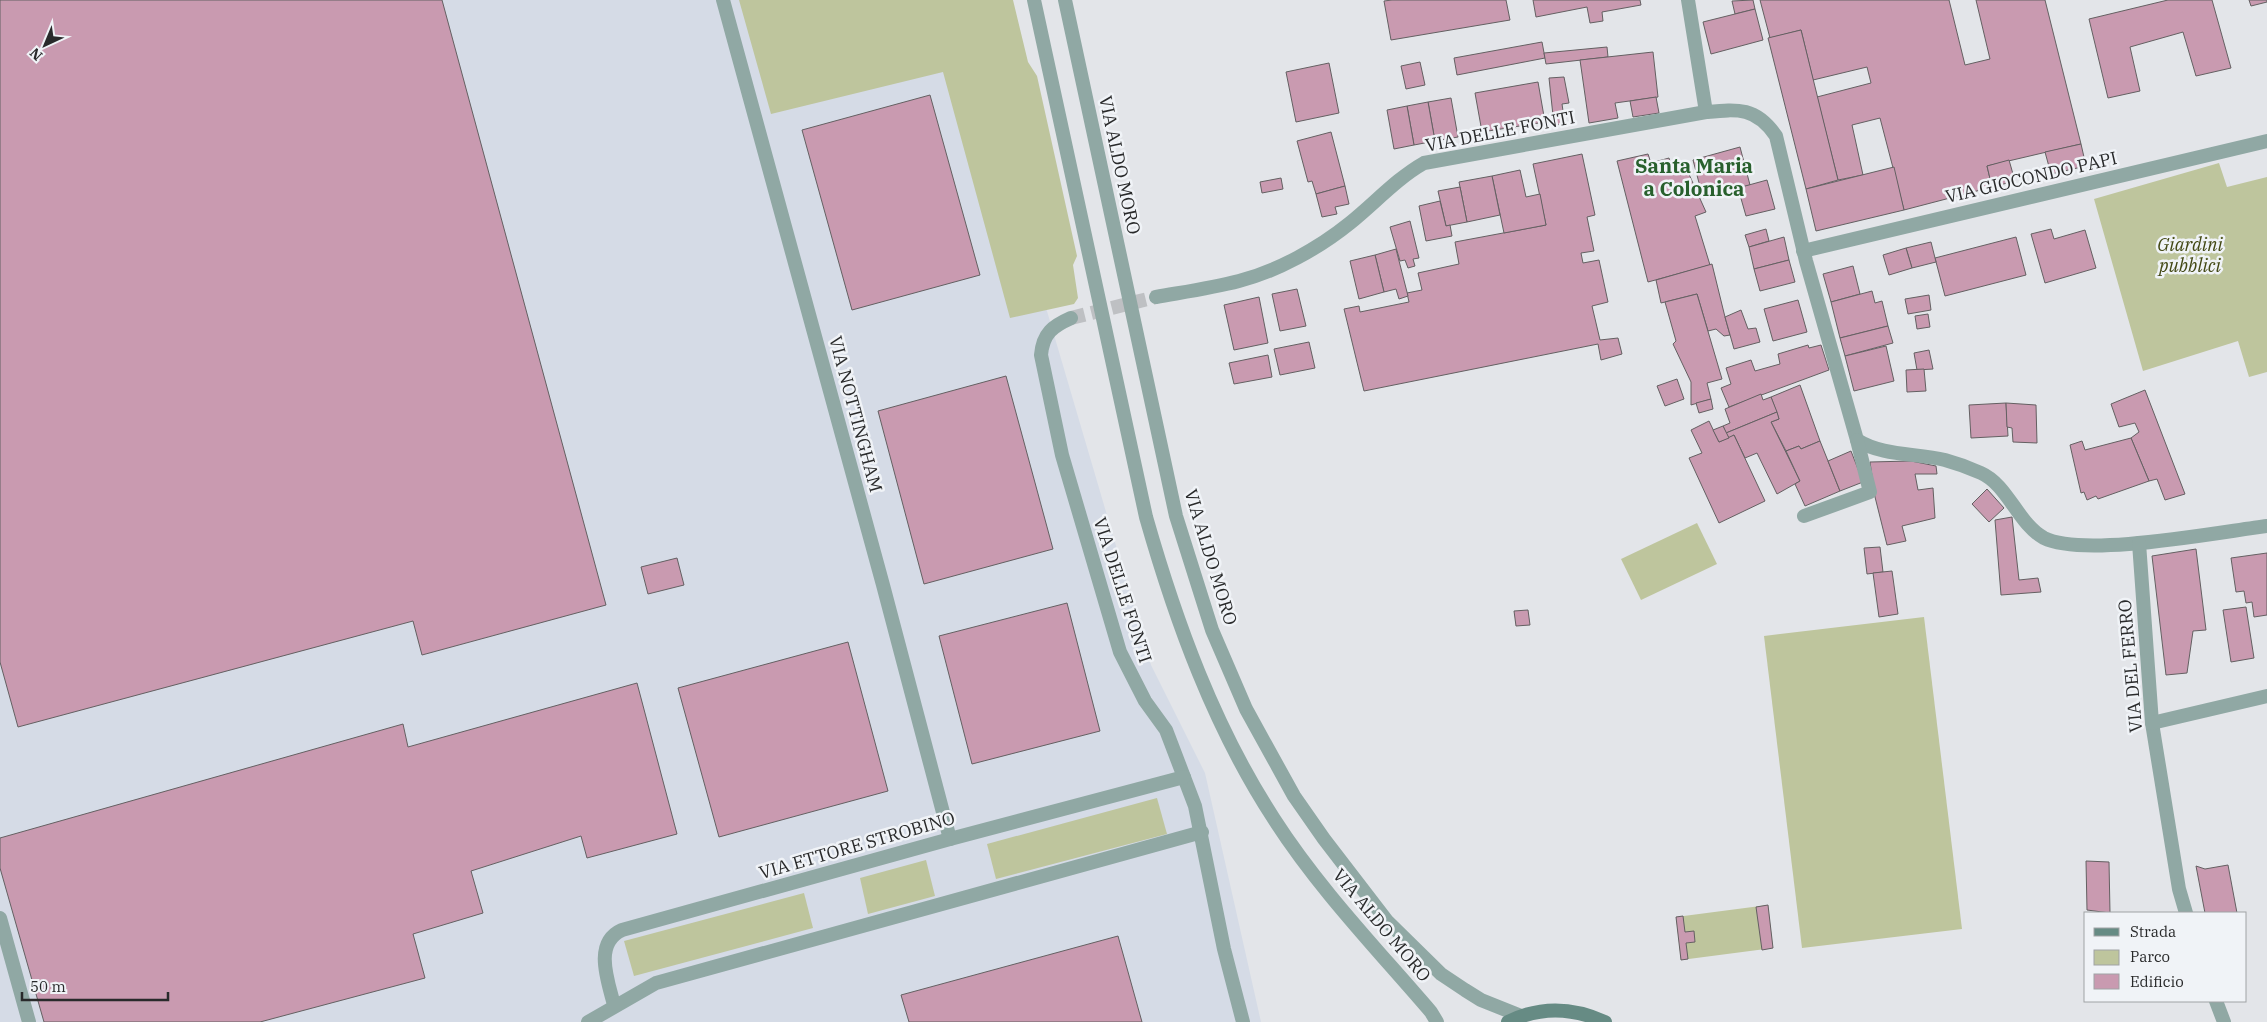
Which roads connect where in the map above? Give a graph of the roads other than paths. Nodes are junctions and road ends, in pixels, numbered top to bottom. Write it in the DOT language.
graph roads {
  1 [pos="723,0"];
  2 [pos="1034,0"];
  3 [pos="1066,0"];
  4 [pos="1688,0"];
  5 [pos="1706,112"];
  6 [pos="2267,140"];
  7 [pos="1803,251"];
  8 [pos="1156,297"];
  9 [pos="1071,318"];
  10 [pos="1856,440"];
  11 [pos="1804,516"];
  12 [pos="2267,526"];
  13 [pos="2139,543"];
  14 [pos="2267,696"];
  15 [pos="2152,724"];
  16 [pos="1184,777"];
  17 [pos="1202,832"];
  18 [pos="950,838"];
  19 [pos="2186,912"];
  20 [pos="0,918"];
  21 [pos="2216,1002"];
  22 [pos="614,1005"];
  23 [pos="1521,1016"];
  24 [pos="29,1022"];
  25 [pos="588,1022"];
  26 [pos="1243,1022"];
  27 [pos="1437,1022"];
  28 [pos="1508,1022"];
  29 [pos="1605,1022"];
  30 [pos="2224,1022"];
  1 -- 18 [label="street, VIA NOTTINGHAM"];
  2 -- 27 [label="street, VIA ALDO MORO"];
  3 -- 23 [label="street, VIA ALDO MORO"];
  4 -- 5 [label="street"];
  5 -- 7 [label="street, VIA DELLE FONTI"];
  5 -- 8 [label="street, VIA DELLE FONTI"];
  6 -- 7 [label="street, VIA GIOCONDO PAPI"];
  7 -- 10 [label="street, VIA DELLE FONTI"];
  9 -- 16 [label="street, VIA DELLE FONTI"];
  10 -- 11 [label="street, VIA DELLE FONTI"];
  10 -- 13 [label="street"];
  12 -- 13 [label="street"];
  13 -- 15 [label="street, VIA DEL FERRO"];
  14 -- 15 [label="street"];
  15 -- 19 [label="street, VIA DEL FERRO"];
  16 -- 17 [label="street, VIA DELLE FONTI"];
  16 -- 18 [label="street, VIA ETTORE STROBINO"];
  17 -- 22 [label="street"];
  17 -- 26 [label="street, VIA DELLE FONTI"];
  18 -- 22 [label="street, VIA ETTORE STROBINO"];
  20 -- 24 [label="street"];
  21 -- 30 [label="street"];
  22 -- 25 [label="street"];
  23 -- 28 [label="main road"];
  23 -- 29 [label="main road"];
}
